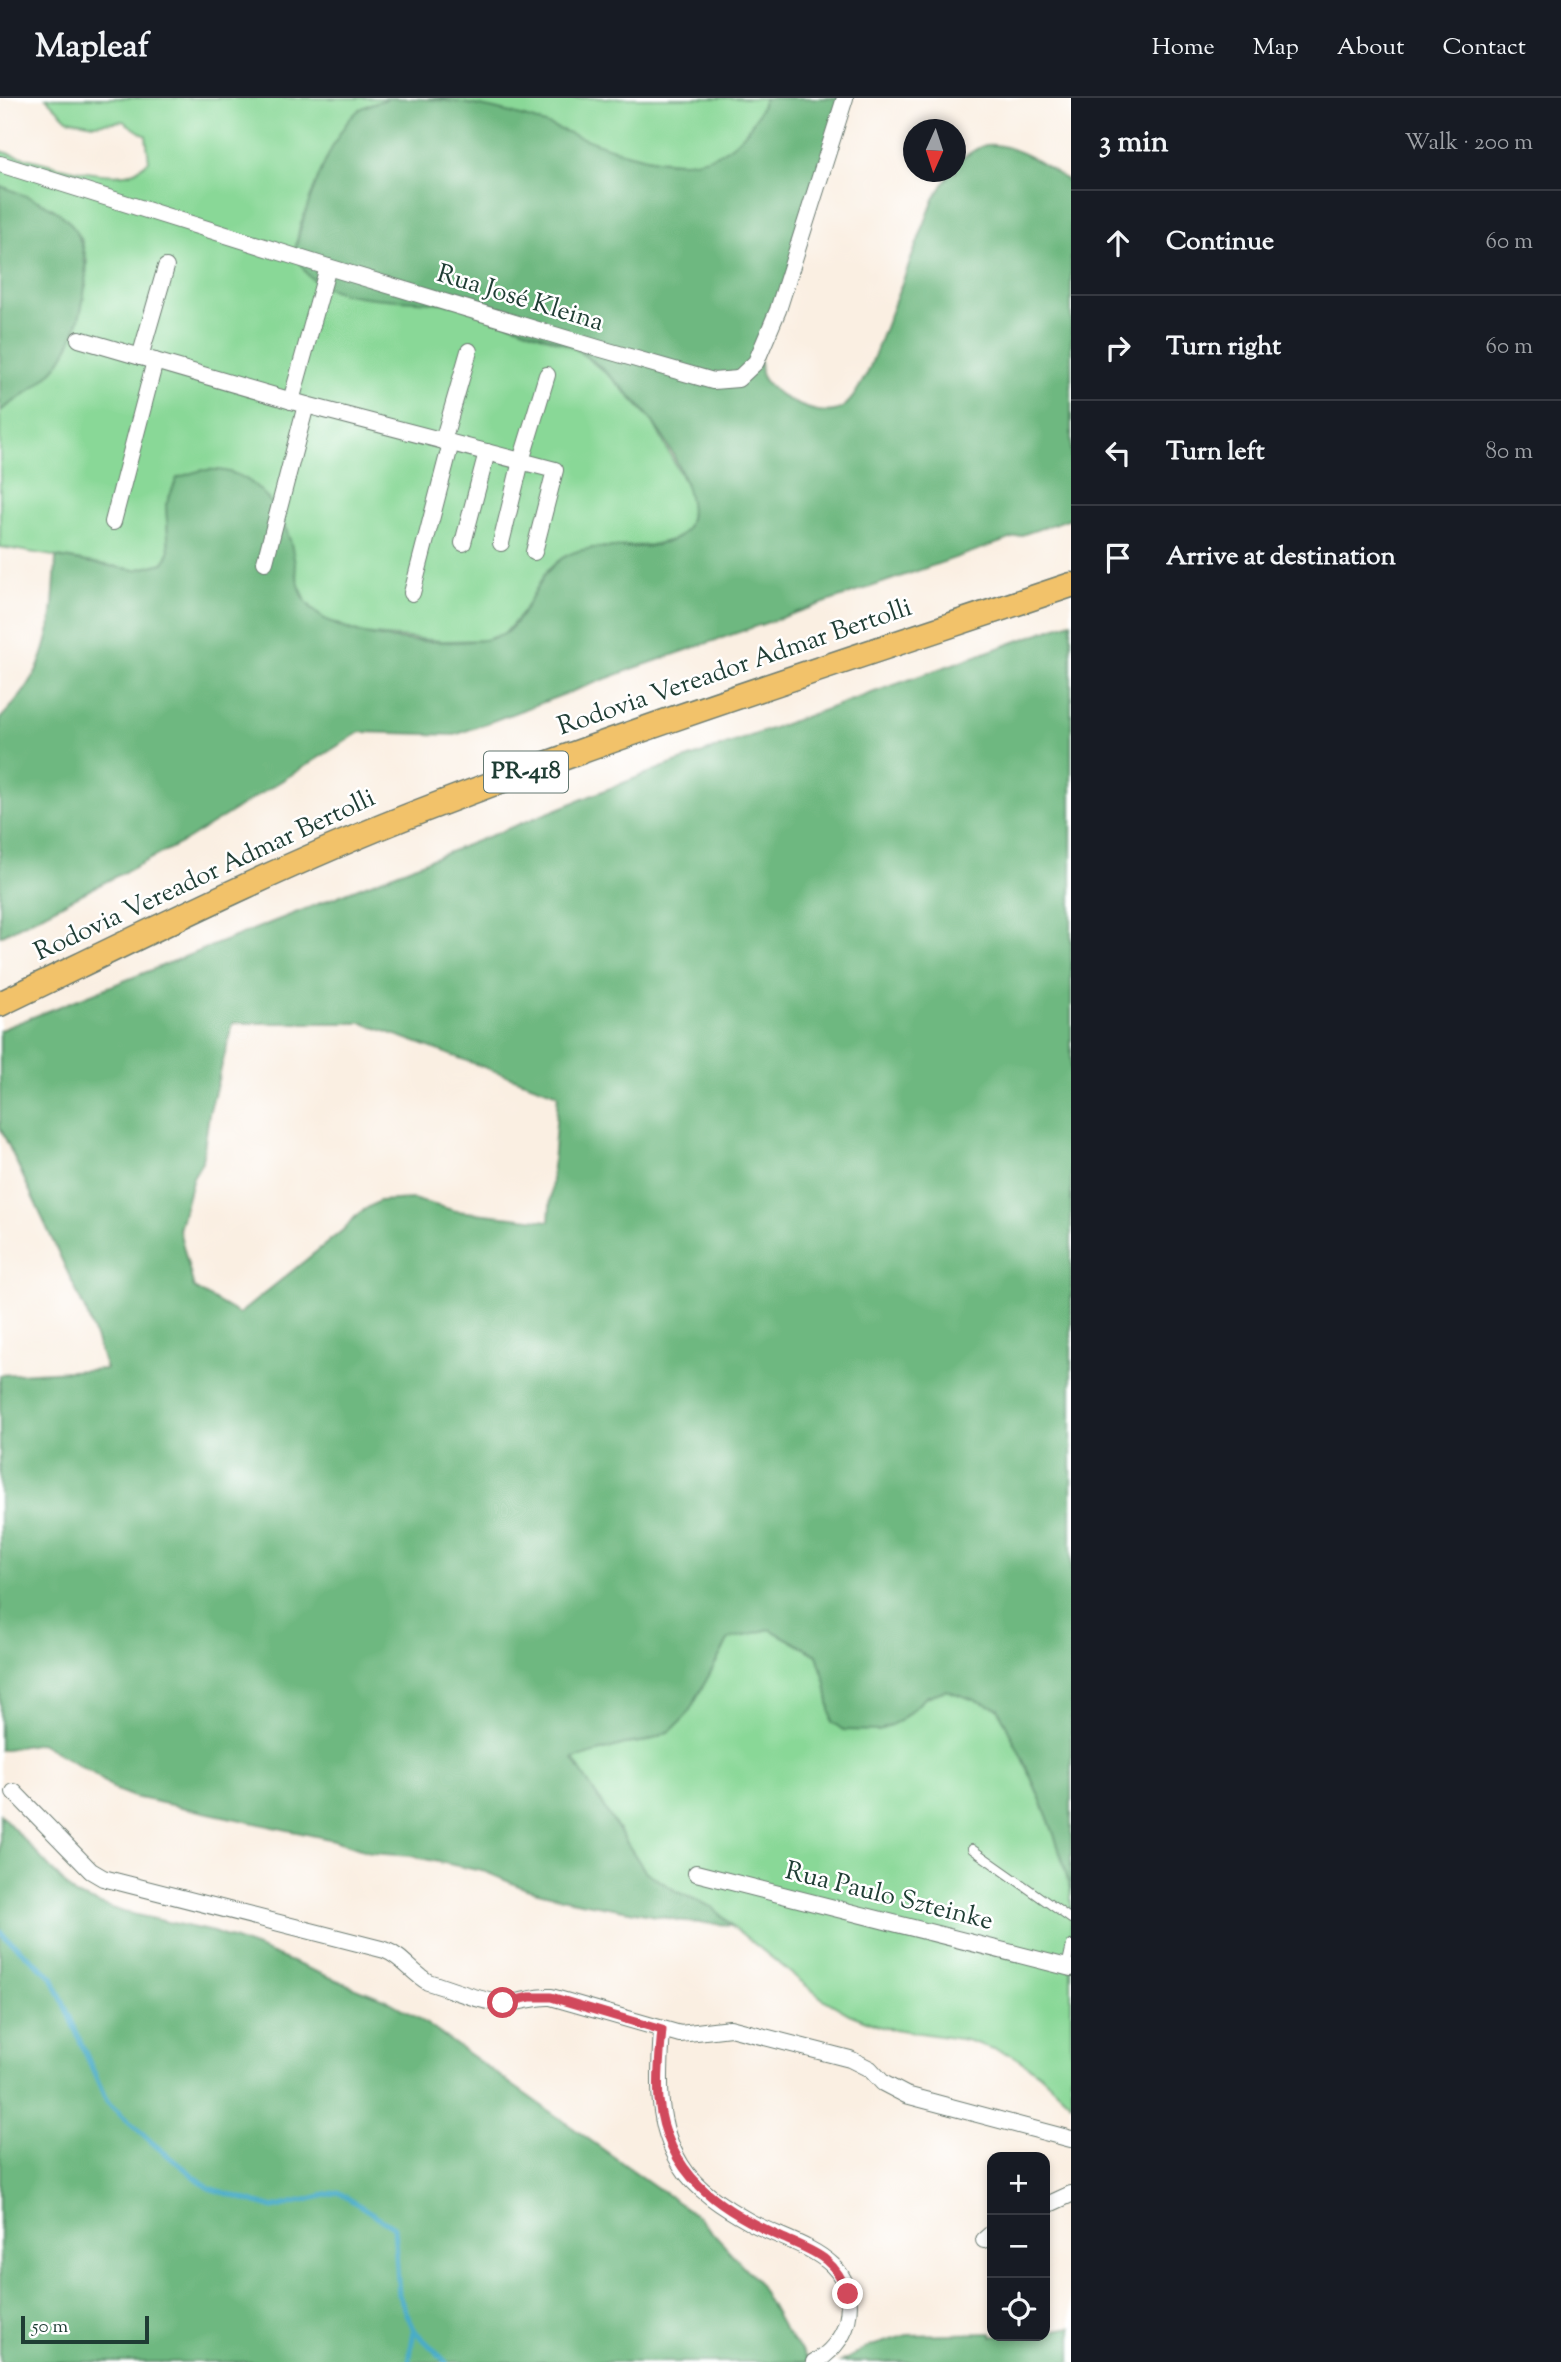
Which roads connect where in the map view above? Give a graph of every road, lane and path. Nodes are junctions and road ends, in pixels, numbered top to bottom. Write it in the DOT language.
graph roads {
  1 [pos="845,98"];
  2 [pos="0,164"];
  3 [pos="166,267"];
  4 [pos="328,267"];
  5 [pos="79,339"];
  6 [pos="469,351"];
  7 [pos="147,359"];
  8 [pos="547,375"];
  9 [pos="298,403"];
  10 [pos="447,442"];
  11 [pos="487,452"];
  12 [pos="521,461"];
  13 [pos="114,522"];
  14 [pos="463,543"];
  15 [pos="501,543"];
  16 [pos="534,552"];
  17 [pos="265,562"];
  18 [pos="1071,585"];
  19 [pos="412,593"];
  20 [pos="0,1004"];
  21 [pos="14,1792"];
  22 [pos="972,1849"];
  23 [pos="696,1873"];
  24 [pos="1071,1919"];
  25 [pos="1071,1945"];
  26 [pos="1068,1967"];
  27 [pos="662,2030"];
  28 [pos="1071,2139"];
  29 [pos="1071,2194"];
  30 [pos="1050,2204"];
  31 [pos="814,2362"];
  1 -- 4 [label="street, Rua José Kleina"];
  2 -- 4 [label="street, Rua José Kleina"];
  3 -- 7 [label="street"];
  4 -- 9 [label="street"];
  5 -- 7 [label="street"];
  6 -- 10 [label="street"];
  7 -- 9 [label="street"];
  7 -- 13 [label="street"];
  8 -- 12 [label="street"];
  9 -- 10 [label="street"];
  9 -- 17 [label="street"];
  10 -- 11 [label="street"];
  10 -- 19 [label="street"];
  11 -- 12 [label="street"];
  11 -- 14 [label="street"];
  12 -- 15 [label="street"];
  12 -- 16 [label="street"];
  18 -- 20 [label="highway, Rodovia Vereador Admar Bertolli / PR-418"];
  21 -- 27 [label="street"];
  22 -- 24 [label="lane"];
  23 -- 26 [label="street, Rua Paulo Szteinke"];
  25 -- 26 [label="lane"];
  27 -- 28 [label="street"];
  27 -- 31 [label="street"];
  29 -- 30 [label="street"];
}
